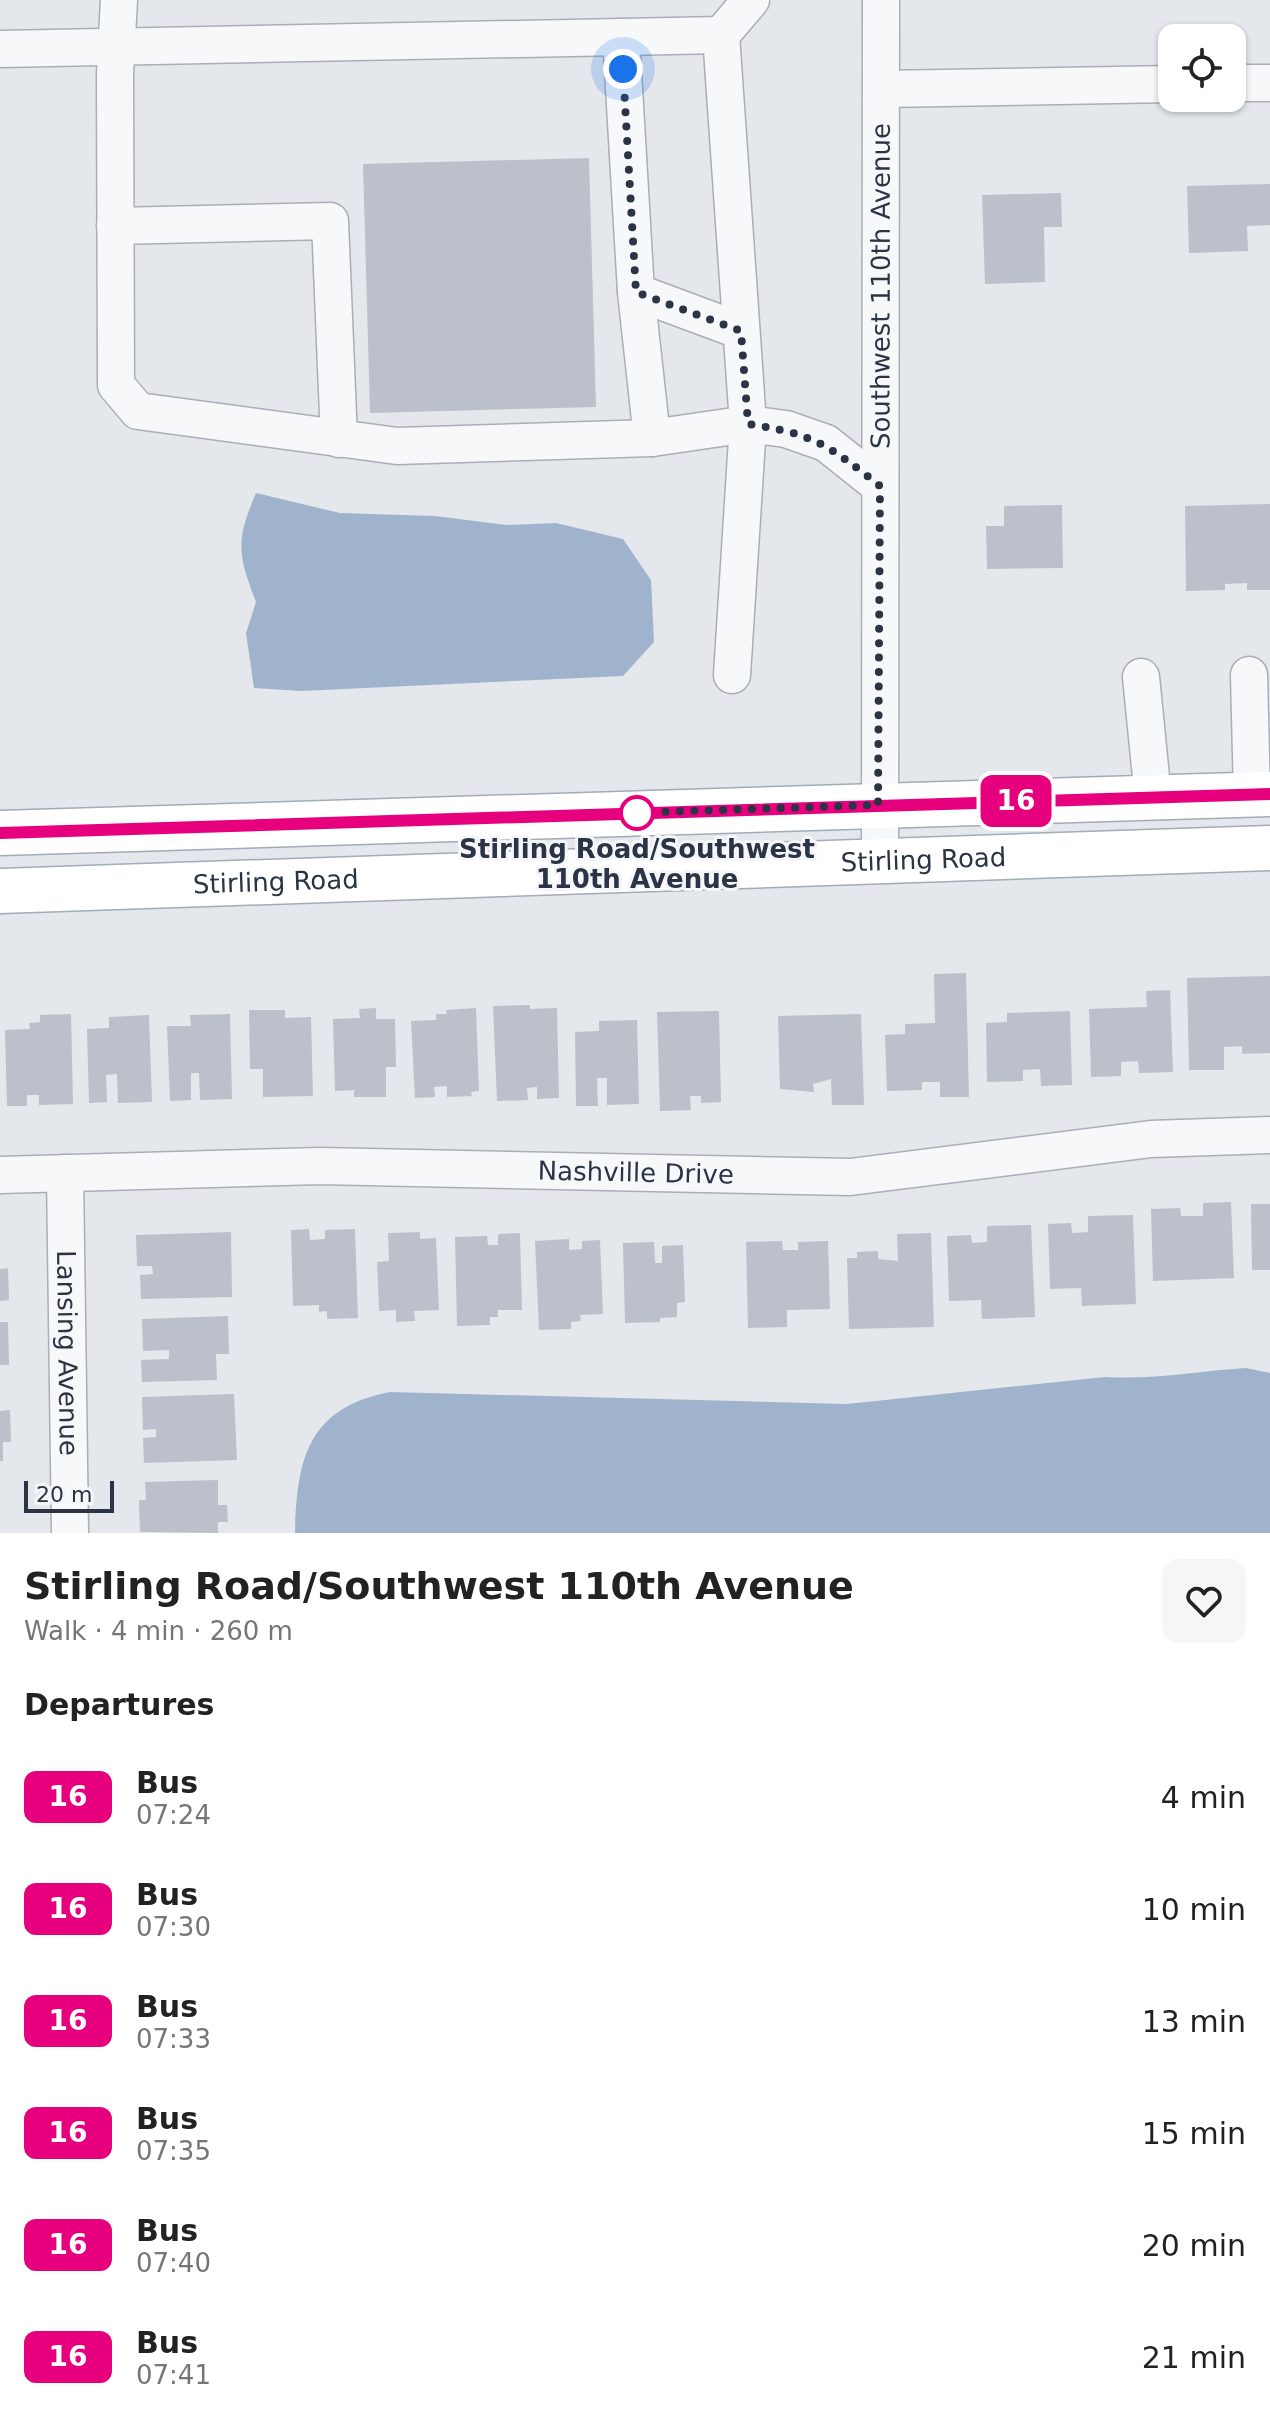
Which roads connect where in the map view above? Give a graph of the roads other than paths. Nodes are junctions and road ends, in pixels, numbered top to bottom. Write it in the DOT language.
graph roads {
  1 [pos="119,0"];
  2 [pos="751,0"];
  3 [pos="881,0"];
  4 [pos="721,35"];
  5 [pos="621,37"];
  6 [pos="117,46"];
  7 [pos="0,49"];
  8 [pos="1246,83"];
  9 [pos="1270,83"];
  10 [pos="1158,84"];
  11 [pos="882,89"];
  12 [pos="115,226"];
  13 [pos="636,292"];
  14 [pos="741,331"];
  15 [pos="748,424"];
  16 [pos="652,438"];
  17 [pos="339,439"];
  18 [pos="880,486"];
  19 [pos="732,675"];
  20 [pos="1249,675"];
  21 [pos="1141,677"];
  22 [pos="1261,794"];
  23 [pos="1153,797"];
  24 [pos="878,805"];
  25 [pos="0,833"];
  26 [pos="1270,848"];
  27 [pos="880,860"];
  28 [pos="0,891"];
  29 [pos="1270,1135"];
  30 [pos="65,1173"];
  31 [pos="0,1175"];
  32 [pos="70,1533"];
  1 -- 6 [label="street"];
  2 -- 4 [label="street"];
  3 -- 11 [label="street, Southwest 110th Avenue"];
  4 -- 5 [label="street"];
  4 -- 14 [label="street"];
  5 -- 6 [label="street"];
  5 -- 13 [label="street"];
  6 -- 7 [label="street"];
  6 -- 12 [label="street"];
  8 -- 9 [label="street"];
  10 -- 11 [label="street"];
  11 -- 18 [label="street, Southwest 110th Avenue"];
  12 -- 17 [label="street"];
  12 -- 17 [label="street"];
  13 -- 14 [label="street"];
  13 -- 16 [label="street"];
  14 -- 15 [label="street"];
  15 -- 16 [label="street"];
  15 -- 18 [label="street"];
  15 -- 19 [label="street"];
  16 -- 17 [label="street"];
  18 -- 24 [label="street, Southwest 110th Avenue"];
  20 -- 22 [label="street"];
  21 -- 23 [label="street"];
  22 -- 23 [label="main road, Stirling Road"];
  23 -- 24 [label="main road, Stirling Road"];
  24 -- 25 [label="main road, Stirling Road"];
  24 -- 27 [label="street, Southwest 110th Avenue"];
  26 -- 27 [label="main road, Stirling Road"];
  27 -- 28 [label="main road, Stirling Road"];
  29 -- 30 [label="street, Nashville Drive"];
  30 -- 31 [label="street, Nashville Drive"];
  30 -- 32 [label="street, Lansing Avenue"];
}
